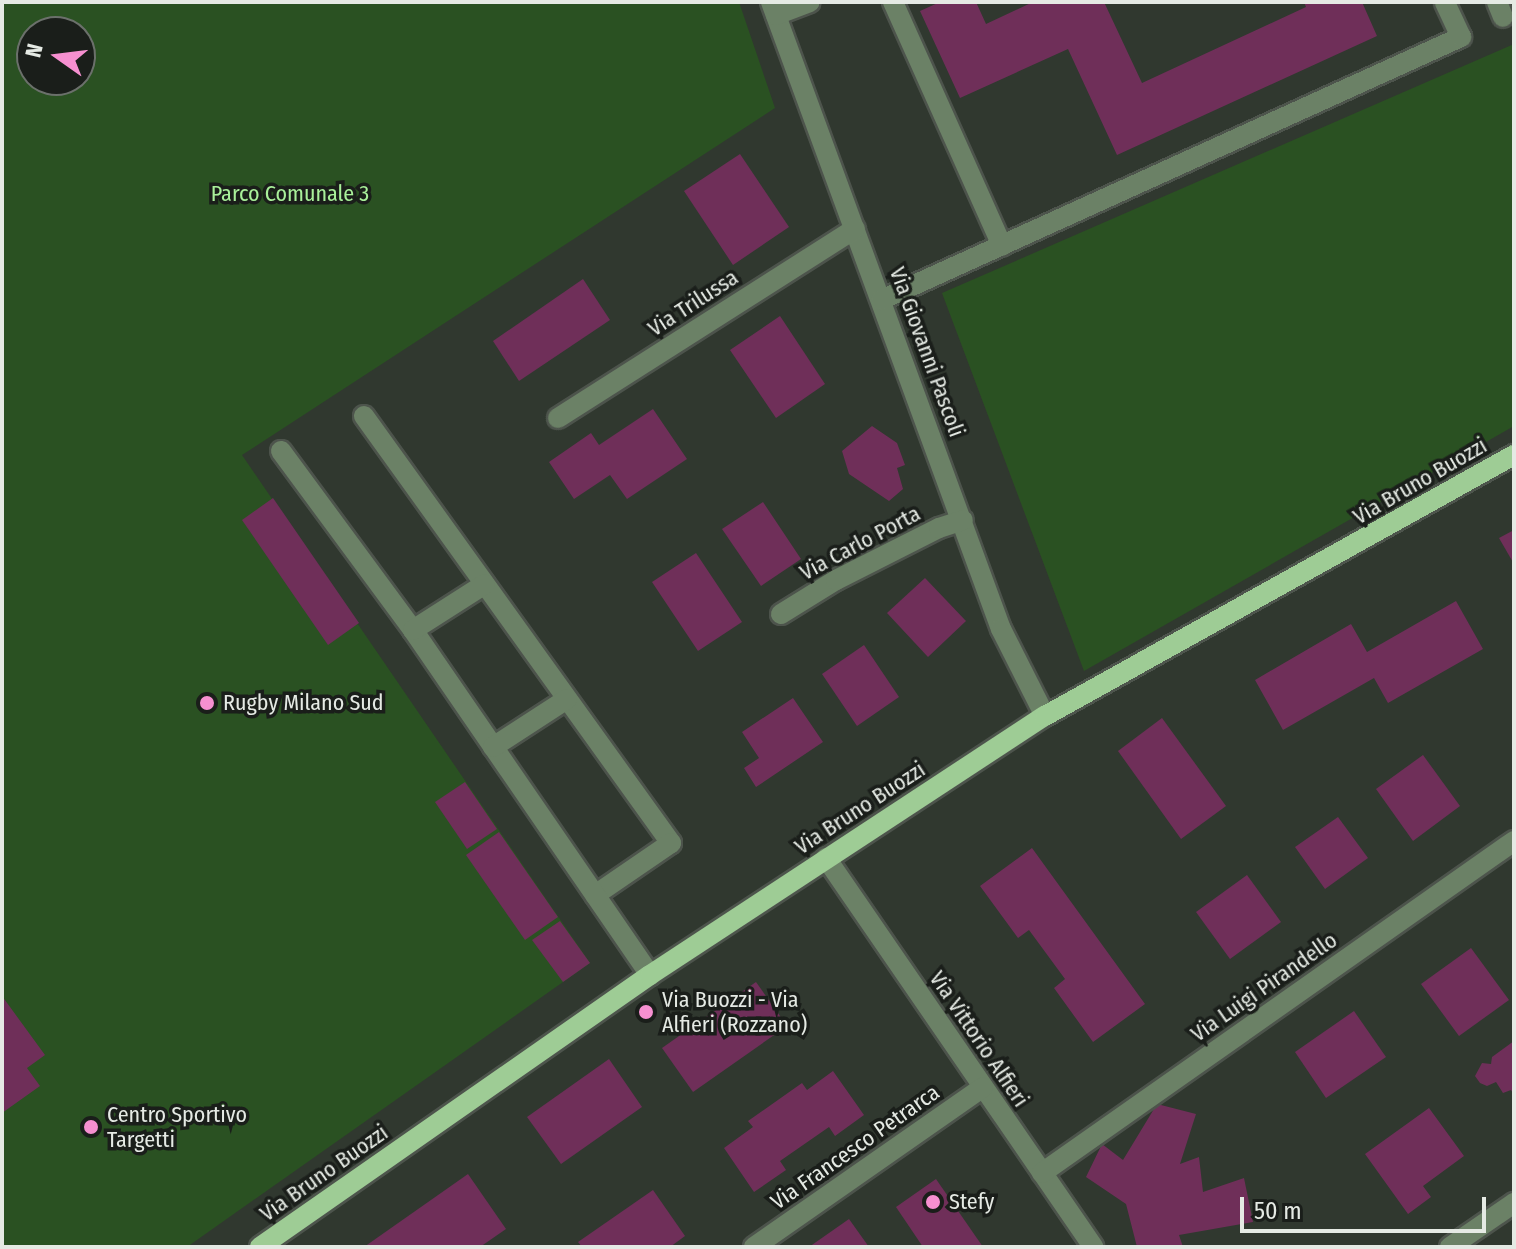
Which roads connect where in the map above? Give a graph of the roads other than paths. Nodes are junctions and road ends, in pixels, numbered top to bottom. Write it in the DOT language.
graph roads {
  1 [pos="810,2"];
  2 [pos="893,2"];
  3 [pos="1445,2"];
  4 [pos="774,9"];
  5 [pos="855,229"];
  6 [pos="1002,246"];
  7 [pos="881,300"];
  8 [pos="364,416"];
  9 [pos="558,418"];
  10 [pos="281,451"];
  11 [pos="1514,455"];
  12 [pos="963,520"];
  13 [pos="485,584"];
  14 [pos="781,614"];
  15 [pos="413,630"];
  16 [pos="567,699"];
  17 [pos="1045,716"];
  18 [pos="493,747"];
  19 [pos="1514,841"];
  20 [pos="826,858"];
  21 [pos="595,895"];
  22 [pos="650,975"];
  23 [pos="983,1087"];
  24 [pos="1042,1173"];
  25 [pos="1514,1203"];
  26 [pos="260,1247"];
  27 [pos="754,1247"];
  28 [pos="1093,1247"];
  29 [pos="1450,1247"];
  1 -- 4 [label="street"];
  2 -- 6 [label="street"];
  3 -- 6 [label="street"];
  4 -- 5 [label="street, Via Giovanni Pascoli"];
  5 -- 7 [label="street, Via Giovanni Pascoli"];
  5 -- 9 [label="street, Via Trilussa"];
  6 -- 7 [label="street"];
  7 -- 12 [label="street, Via Giovanni Pascoli"];
  8 -- 13 [label="street"];
  10 -- 15 [label="street"];
  11 -- 17 [label="main road, Via Bruno Buozzi"];
  12 -- 14 [label="street, Via Carlo Porta"];
  12 -- 17 [label="street, Via Giovanni Pascoli"];
  13 -- 15 [label="street"];
  13 -- 16 [label="street"];
  15 -- 18 [label="street"];
  16 -- 18 [label="street"];
  16 -- 21 [label="street"];
  17 -- 20 [label="main road, Via Bruno Buozzi"];
  18 -- 21 [label="street"];
  19 -- 24 [label="street, Via Luigi Pirandello"];
  20 -- 22 [label="main road, Via Bruno Buozzi"];
  20 -- 23 [label="street, Via Vittorio Alfieri"];
  21 -- 22 [label="street"];
  22 -- 26 [label="main road, Via Bruno Buozzi"];
  23 -- 24 [label="street, Via Vittorio Alfieri"];
  23 -- 27 [label="street, Via Francesco Petrarca"];
  24 -- 28 [label="street, Via Vittorio Alfieri"];
  25 -- 29 [label="street"];
}
